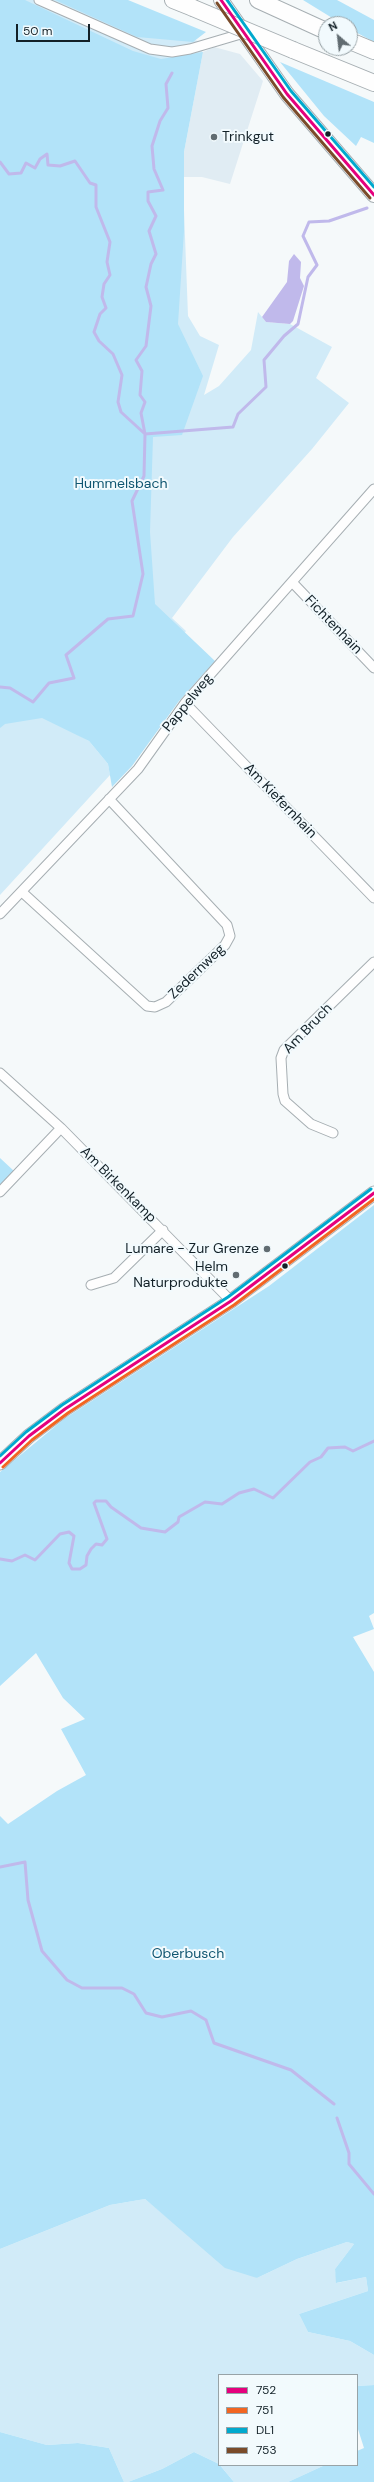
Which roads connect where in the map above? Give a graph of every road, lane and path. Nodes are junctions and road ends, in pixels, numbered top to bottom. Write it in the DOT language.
graph roads {
  1 [pos="39,0"];
  2 [pos="173,0"];
  3 [pos="221,0"];
  4 [pos="258,0"];
  5 [pos="318,27"];
  6 [pos="244,33"];
  7 [pos="358,44"];
  8 [pos="374,51"];
  9 [pos="374,83"];
  10 [pos="374,195"];
  11 [pos="372,494"];
  12 [pos="292,582"];
  13 [pos="374,668"];
  14 [pos="185,703"];
  15 [pos="109,799"];
  16 [pos="22,892"];
  17 [pos="374,898"];
  18 [pos="0,914"];
  19 [pos="374,962"];
  20 [pos="0,1073"];
  21 [pos="61,1128"];
  22 [pos="333,1133"];
  23 [pos="0,1192"];
  24 [pos="374,1193"];
  25 [pos="163,1230"];
  26 [pos="92,1285"];
  27 [pos="230,1301"];
  28 [pos="0,1463"];
  1 -- 6 [label="street"];
  2 -- 9 [label="highway, bridge"];
  3 -- 6 [label="main road"];
  4 -- 5 [label="highway"];
  6 -- 10 [label="main road"];
  7 -- 8 [label="highway"];
  11 -- 12 [label="street, Pappelweg"];
  12 -- 13 [label="street, Fichtenhain"];
  12 -- 14 [label="street, Pappelweg"];
  14 -- 15 [label="street, Pappelweg"];
  14 -- 17 [label="street, Am Kiefernhain"];
  15 -- 16 [label="street, Pappelweg"];
  15 -- 16 [label="street, Zedernweg"];
  16 -- 18 [label="street, Pappelweg"];
  19 -- 22 [label="street, Am Bruch"];
  20 -- 21 [label="street, Am Birkenkamp"];
  21 -- 23 [label="street"];
  21 -- 25 [label="street, Am Birkenkamp"];
  24 -- 27 [label="main road"];
  25 -- 26 [label="street"];
  25 -- 27 [label="street, Am Birkenkamp"];
  27 -- 28 [label="main road"];
}
